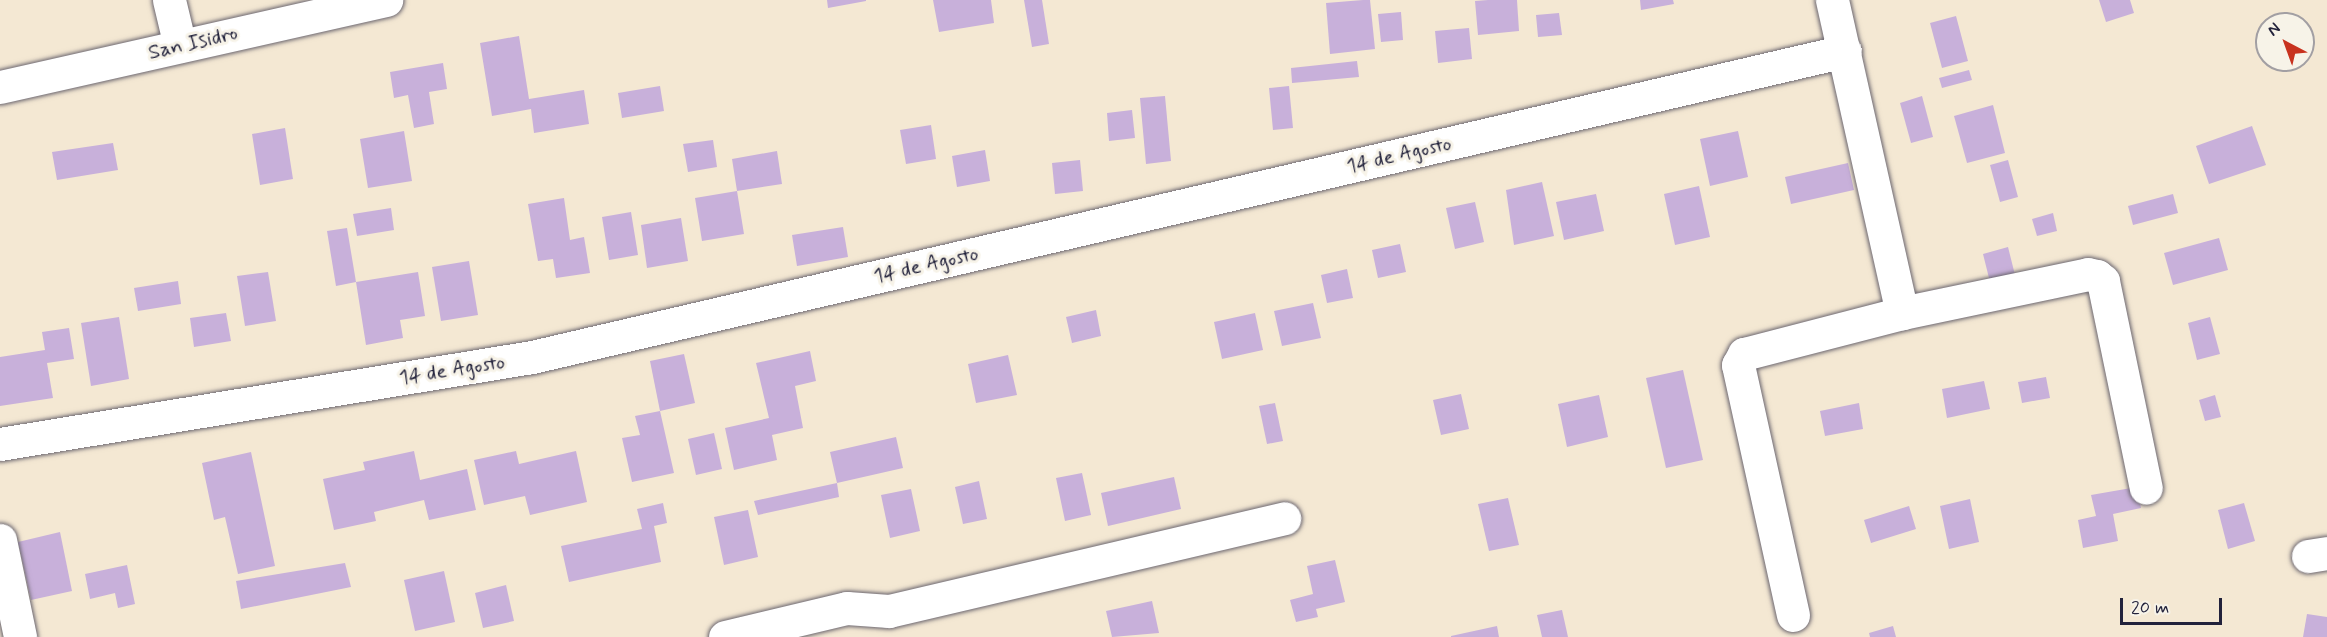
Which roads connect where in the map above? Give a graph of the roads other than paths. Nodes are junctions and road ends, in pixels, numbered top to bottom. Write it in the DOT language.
graph roads {
  1 [pos="169,0"];
  2 [pos="386,0"];
  3 [pos="1832,0"];
  4 [pos="180,46"];
  5 [pos="1845,51"];
  6 [pos="0,87"];
  7 [pos="1902,313"];
  8 [pos="0,444"];
  9 [pos="2146,488"];
  10 [pos="1284,518"];
  11 [pos="0,540"];
  12 [pos="1793,615"];
  13 [pos="20,637"];
  14 [pos="725,637"];
  1 -- 4 [label="street"];
  2 -- 4 [label="street, San Isidro"];
  3 -- 5 [label="street"];
  4 -- 6 [label="street, San Isidro"];
  5 -- 7 [label="street"];
  5 -- 8 [label="street, 14 de Agosto"];
  7 -- 9 [label="street"];
  7 -- 12 [label="street"];
  10 -- 14 [label="street"];
  11 -- 13 [label="street"];
}
